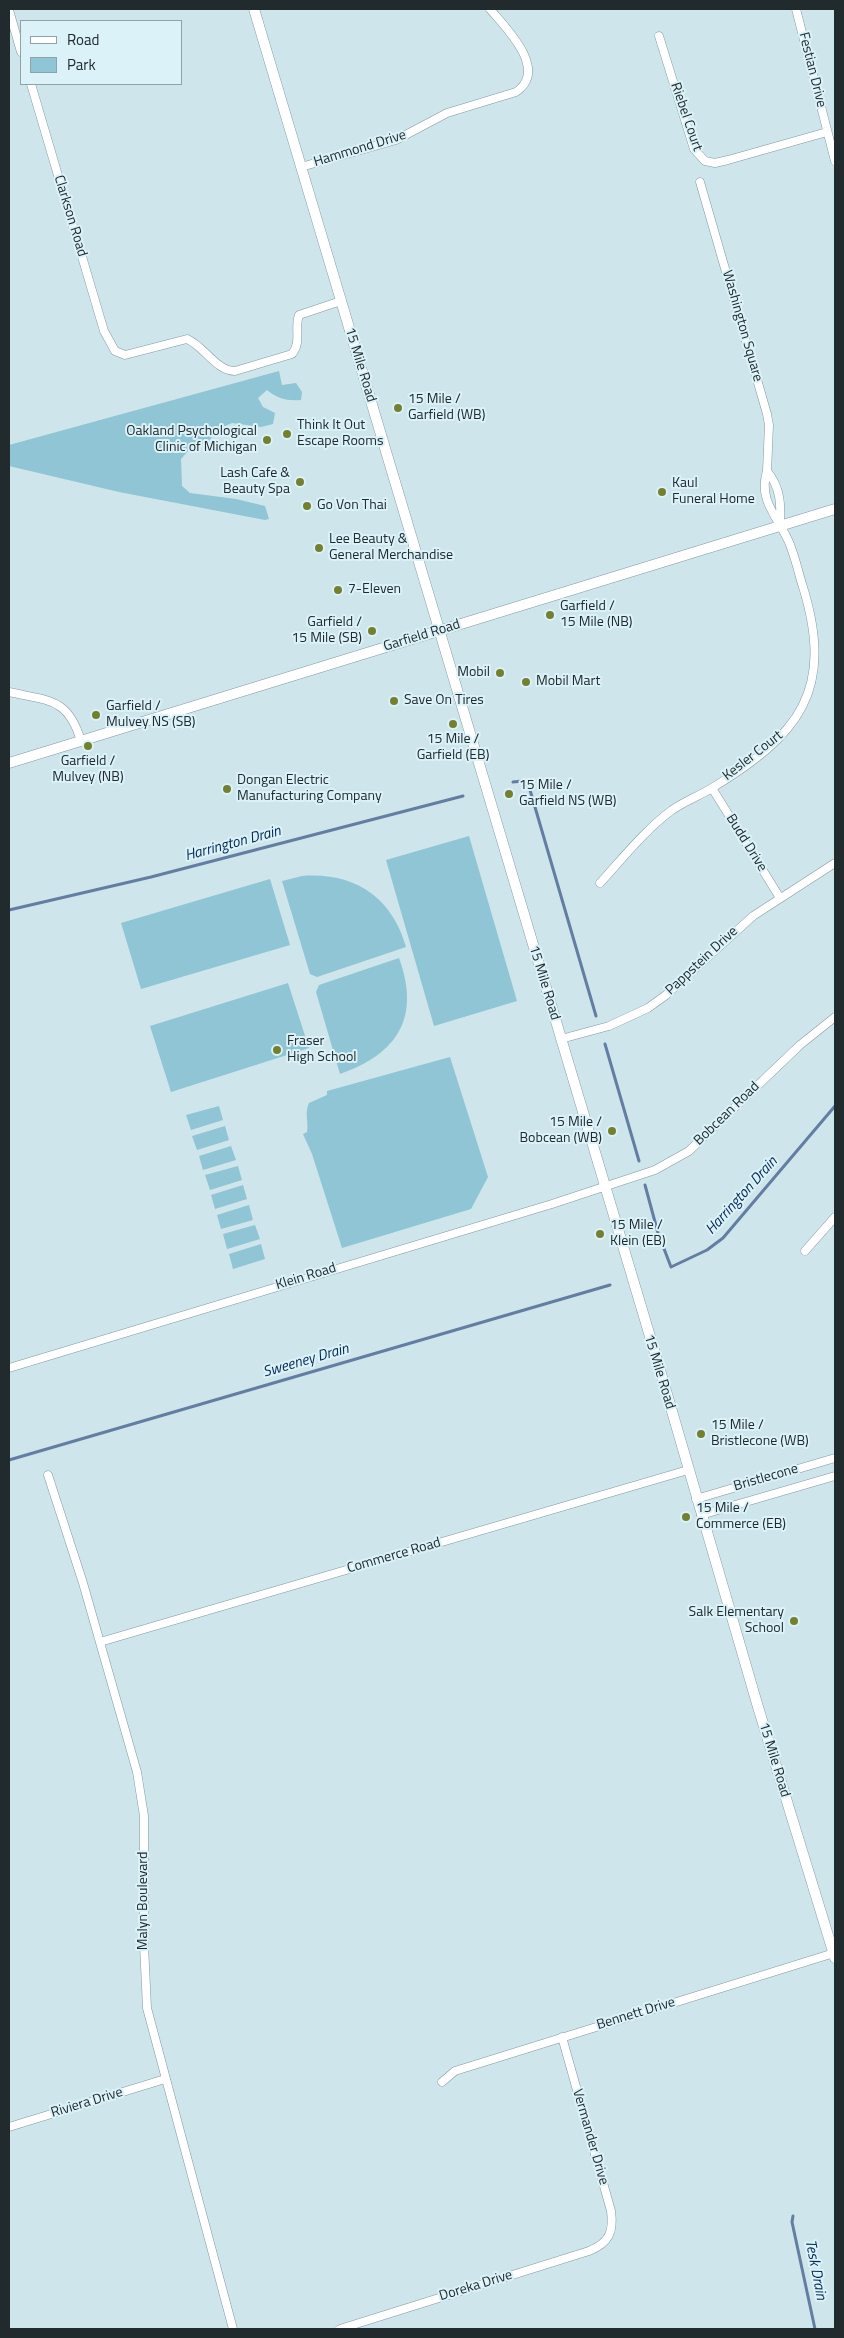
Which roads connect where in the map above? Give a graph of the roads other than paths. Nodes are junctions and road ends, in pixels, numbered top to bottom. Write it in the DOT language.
graph roads {
  1 [pos="254,9"];
  2 [pos="490,9"];
  3 [pos="796,9"];
  4 [pos="9,10"];
  5 [pos="659,36"];
  6 [pos="20,48"];
  7 [pos="31,85"];
  8 [pos="827,132"];
  9 [pos="835,161"];
  10 [pos="301,167"];
  11 [pos="700,182"];
  12 [pos="341,301"];
  13 [pos="767,471"];
  14 [pos="835,510"];
  15 [pos="780,526"];
  16 [pos="440,631"];
  17 [pos="9,692"];
  18 [pos="82,740"];
  19 [pos="9,763"];
  20 [pos="712,788"];
  21 [pos="835,863"];
  22 [pos="600,883"];
  23 [pos="780,898"];
  24 [pos="835,1017"];
  25 [pos="561,1039"];
  26 [pos="604,1186"];
  27 [pos="835,1217"];
  28 [pos="805,1251"];
  29 [pos="9,1368"];
  30 [pos="835,1458"];
  31 [pos="688,1470"];
  32 [pos="48,1475"];
  33 [pos="835,1476"];
  34 [pos="696,1499"];
  35 [pos="701,1515"];
  36 [pos="100,1642"];
  37 [pos="834,1956"];
  38 [pos="562,2037"];
  39 [pos="165,2079"];
  40 [pos="442,2082"];
  41 [pos="9,2127"];
  42 [pos="610,2238"];
  43 [pos="233,2329"];
  44 [pos="340,2329"];
  1 -- 10 [label="main road, 15 Mile Road"];
  2 -- 10 [label="street, Hammond Drive"];
  3 -- 8 [label="street, Festian Drive"];
  4 -- 6 [label="street"];
  5 -- 8 [label="street, Riebel Court"];
  7 -- 12 [label="street, Clarkson Road"];
  8 -- 9 [label="street, Festian Drive"];
  10 -- 12 [label="main road, 15 Mile Road"];
  11 -- 13 [label="street, Washington Square"];
  12 -- 16 [label="main road, 15 Mile Road"];
  13 -- 15 [label="street"];
  13 -- 15 [label="street, Washington Square"];
  14 -- 15 [label="main road, Garfield Road"];
  15 -- 16 [label="main road, Garfield Road"];
  15 -- 20 [label="street, Kesler Court"];
  16 -- 18 [label="main road, Garfield Road"];
  16 -- 25 [label="main road, 15 Mile Road"];
  17 -- 18 [label="street"];
  18 -- 19 [label="main road, Garfield Road"];
  20 -- 22 [label="street, Kesler Court"];
  20 -- 23 [label="street, Budd Drive"];
  21 -- 23 [label="street, Pappstein Drive"];
  23 -- 25 [label="street, Pappstein Drive"];
  24 -- 26 [label="street, Bobcean Road"];
  25 -- 26 [label="main road, 15 Mile Road"];
  26 -- 29 [label="street, Klein Road"];
  26 -- 31 [label="main road, 15 Mile Road"];
  27 -- 28 [label="street"];
  30 -- 34 [label="street, Bristlecone"];
  31 -- 34 [label="main road, 15 Mile Road"];
  31 -- 36 [label="street, Commerce Road"];
  32 -- 36 [label="street, Malyn Boulevard"];
  33 -- 35 [label="street, Bristlecone"];
  34 -- 35 [label="main road, 15 Mile Road"];
  35 -- 37 [label="main road, 15 Mile Road"];
  36 -- 39 [label="street, Malyn Boulevard"];
  37 -- 38 [label="street, Bennett Drive"];
  38 -- 40 [label="street, Bennett Drive"];
  38 -- 42 [label="street, Vermander Drive"];
  39 -- 41 [label="street, Riviera Drive"];
  39 -- 43 [label="street, Malyn Boulevard"];
  42 -- 44 [label="street, Doreka Drive"];
}
